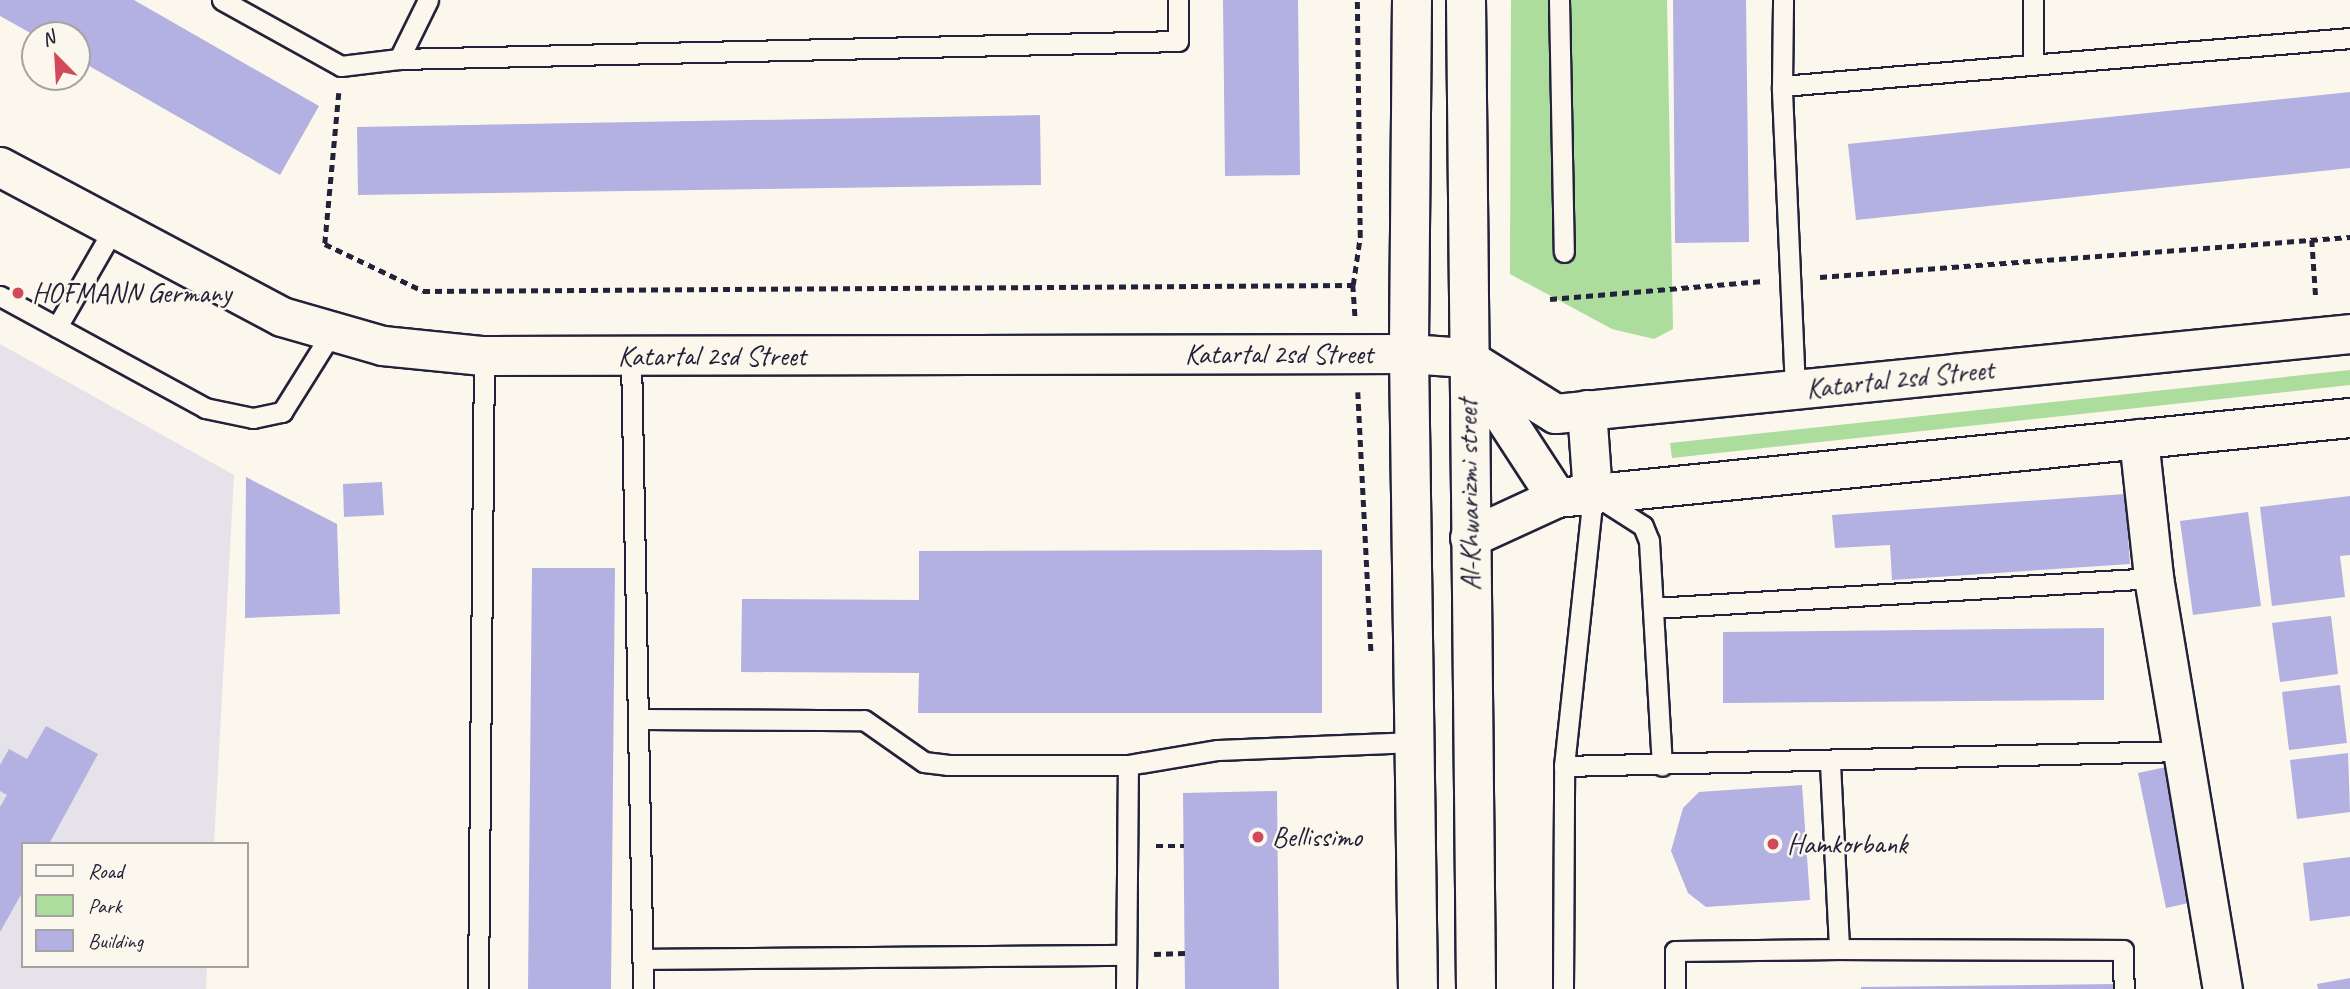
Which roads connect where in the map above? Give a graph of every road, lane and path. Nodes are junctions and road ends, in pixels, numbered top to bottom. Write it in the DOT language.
graph roads {
  1 [pos="222,0"];
  2 [pos="428,0"];
  3 [pos="1178,0"];
  4 [pos="1357,0"];
  5 [pos="1412,0"];
  6 [pos="1466,0"];
  7 [pos="1559,0"];
  8 [pos="1783,0"];
  9 [pos="2033,0"];
  10 [pos="2350,38"];
  11 [pos="399,59"];
  12 [pos="2033,65"];
  13 [pos="341,66"];
  14 [pos="1782,86"];
  15 [pos="0,167"];
  16 [pos="114,228"];
  17 [pos="2350,237"];
  18 [pos="2312,240"];
  19 [pos="1564,252"];
  20 [pos="1787,279"];
  21 [pos="1353,285"];
  22 [pos="0,296"];
  23 [pos="1550,299"];
  24 [pos="57,327"];
  25 [pos="331,334"];
  26 [pos="2335,336"];
  27 [pos="1356,353"];
  28 [pos="1409,354"];
  29 [pos="484,356"];
  30 [pos="631,356"];
  31 [pos="1466,358"];
  32 [pos="1795,389"];
  33 [pos="1587,410"];
  34 [pos="2350,418"];
  35 [pos="2139,439"];
  36 [pos="1411,451"];
  37 [pos="1575,496"];
  38 [pos="1470,538"];
  39 [pos="2154,578"];
  40 [pos="1654,608"];
  41 [pos="1371,664"];
  42 [pos="643,719"];
  43 [pos="1415,742"];
  44 [pos="2183,751"];
  45 [pos="1830,763"];
  46 [pos="1128,765"];
  47 [pos="1564,766"];
  48 [pos="1662,766"];
  49 [pos="1839,949"];
  50 [pos="1125,955"];
  51 [pos="643,959"];
  52 [pos="478,989"];
  53 [pos="643,989"];
  54 [pos="1126,989"];
  55 [pos="1418,989"];
  56 [pos="1476,989"];
  57 [pos="1563,989"];
  58 [pos="1675,989"];
  59 [pos="2124,989"];
  60 [pos="2224,989"];
  1 -- 13 [label="lane"];
  2 -- 11 [label="lane"];
  3 -- 11 [label="lane"];
  4 -- 21 [label="path"];
  5 -- 28 [label="main road, Al-Khwarizmi street"];
  6 -- 31 [label="main road, Al-Khwarizmi street"];
  7 -- 19 [label="lane"];
  8 -- 14 [label="lane"];
  9 -- 12 [label="lane"];
  10 -- 12 [label="lane"];
  11 -- 13 [label="lane"];
  12 -- 14 [label="lane"];
  13 -- 21 [label="path"];
  14 -- 20 [label="lane"];
  15 -- 16 [label="main road, Katartal 2sd Street"];
  16 -- 24 [label="lane"];
  16 -- 25 [label="main road, Katartal 2sd Street"];
  17 -- 18 [label="path"];
  18 -- 20 [label="path"];
  18 -- 26 [label="path"];
  20 -- 23 [label="path"];
  20 -- 32 [label="lane"];
  21 -- 27 [label="path"];
  22 -- 24 [label="lane"];
  24 -- 25 [label="lane"];
  25 -- 29 [label="main road, Katartal 2sd Street"];
  26 -- 32 [label="main road, Katartal 2sd Street"];
  27 -- 28 [label="main road, Katartal 2sd Street"];
  27 -- 30 [label="main road, Katartal 2sd Street"];
  27 -- 41 [label="path"];
  28 -- 31 [label="main road, Katartal 2sd Street"];
  28 -- 36 [label="main road, Al-Khwarizmi street"];
  29 -- 30 [label="main road, Katartal 2sd Street"];
  29 -- 52 [label="lane"];
  30 -- 42 [label="lane"];
  31 -- 33 [label="main road, Katartal 2sd Street"];
  31 -- 36 [label="main road"];
  31 -- 37 [label="main road"];
  31 -- 38 [label="main road, Al-Khwarizmi street"];
  32 -- 33 [label="main road, Katartal 2sd Street"];
  33 -- 37 [label="main road"];
  34 -- 35 [label="main road"];
  35 -- 37 [label="main road"];
  35 -- 39 [label="main road"];
  36 -- 43 [label="main road, Al-Khwarizmi street"];
  37 -- 38 [label="main road"];
  37 -- 40 [label="lane"];
  37 -- 47 [label="lane"];
  38 -- 56 [label="main road, Al-Khwarizmi street"];
  39 -- 40 [label="lane"];
  39 -- 44 [label="main road"];
  40 -- 48 [label="lane"];
  42 -- 46 [label="lane"];
  42 -- 51 [label="lane"];
  43 -- 46 [label="lane"];
  43 -- 55 [label="main road, Al-Khwarizmi street"];
  44 -- 45 [label="lane"];
  44 -- 60 [label="main road"];
  45 -- 48 [label="lane"];
  45 -- 49 [label="lane"];
  46 -- 50 [label="lane"];
  47 -- 48 [label="lane"];
  47 -- 57 [label="lane"];
  49 -- 58 [label="lane"];
  49 -- 59 [label="lane"];
  50 -- 51 [label="lane"];
  50 -- 54 [label="lane"];
  51 -- 53 [label="lane"];
}
